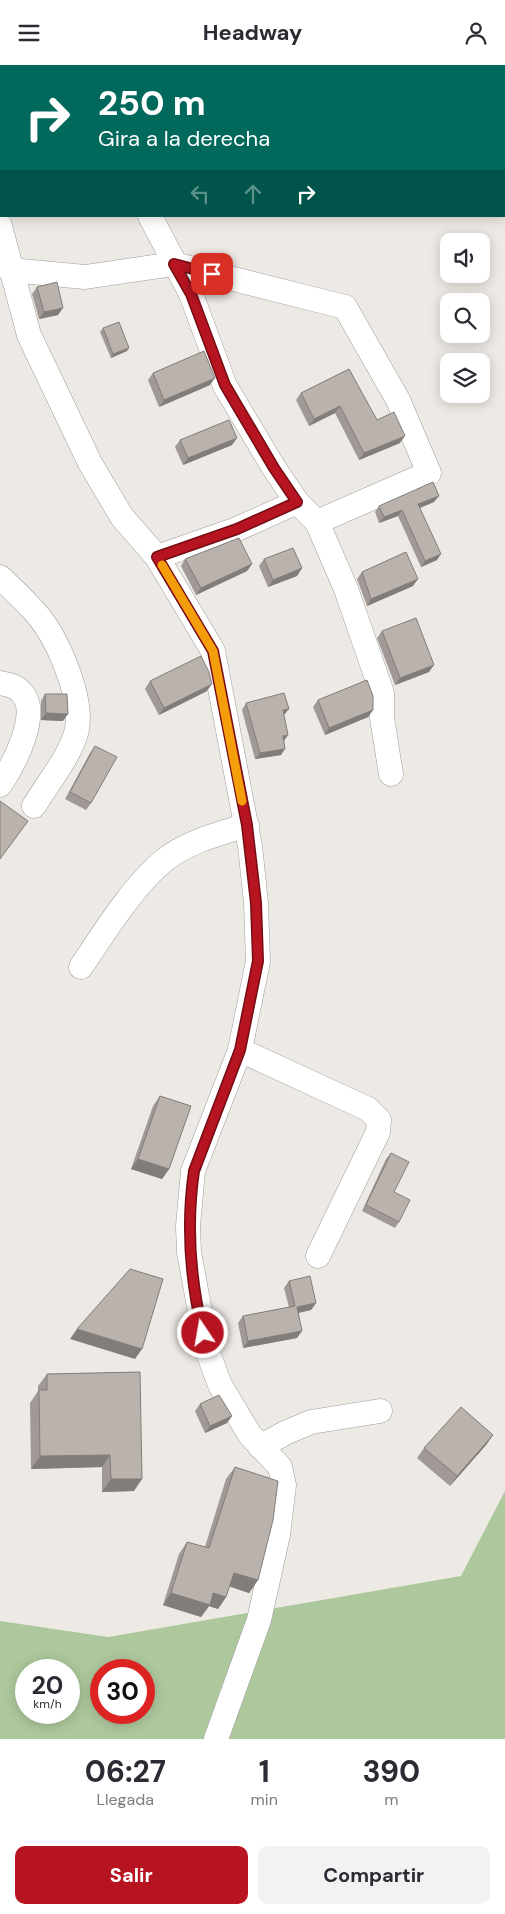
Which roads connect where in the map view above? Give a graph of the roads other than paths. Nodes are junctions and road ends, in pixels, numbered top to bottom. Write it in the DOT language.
graph roads {
  1 [pos="150,217"];
  2 [pos="0,226"];
  3 [pos="174,264"];
  4 [pos="10,270"];
  5 [pos="297,502"];
  6 [pos="317,522"];
  7 [pos="157,557"];
  8 [pos="0,577"];
  9 [pos="0,683"];
  10 [pos="391,774"];
  11 [pos="0,785"];
  12 [pos="34,806"];
  13 [pos="247,825"];
  14 [pos="81,967"];
  15 [pos="240,1050"];
  16 [pos="318,1256"];
  17 [pos="380,1411"];
  18 [pos="260,1447"];
  19 [pos="216,1739"];
  1 -- 3 [label="street"];
  2 -- 4 [label="street"];
  3 -- 4 [label="street"];
  3 -- 5 [label="street"];
  3 -- 6 [label="street"];
  4 -- 7 [label="street"];
  5 -- 6 [label="street"];
  5 -- 7 [label="street"];
  6 -- 10 [label="street"];
  7 -- 13 [label="street"];
  8 -- 12 [label="street"];
  9 -- 11 [label="street"];
  13 -- 14 [label="street"];
  13 -- 15 [label="street"];
  15 -- 16 [label="street"];
  15 -- 18 [label="street"];
  17 -- 18 [label="street"];
  18 -- 19 [label="street"];
}
